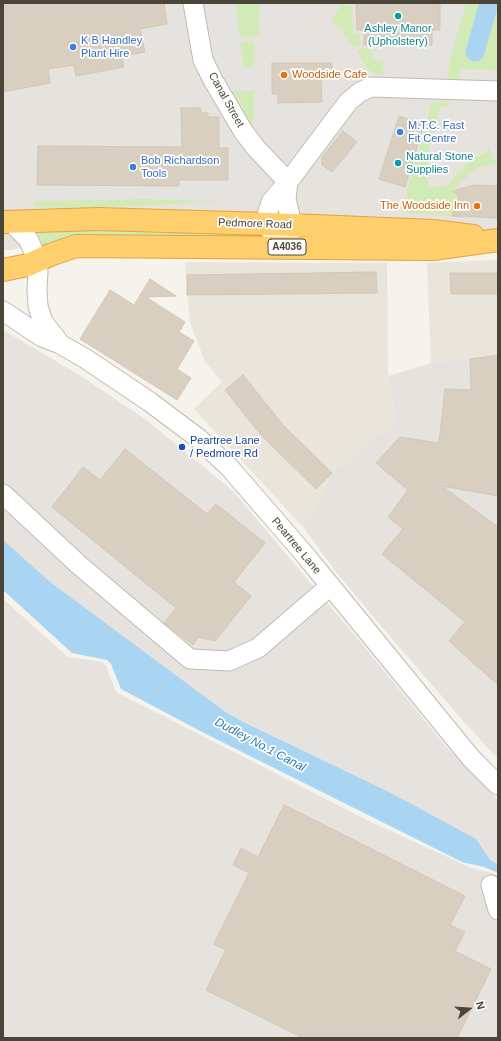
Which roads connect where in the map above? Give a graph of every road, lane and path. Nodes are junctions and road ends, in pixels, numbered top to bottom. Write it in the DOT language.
graph roads {
  1 [pos="193,3"];
  2 [pos="498,91"];
  3 [pos="288,182"];
  4 [pos="7,222"];
  5 [pos="268,224"];
  6 [pos="292,225"];
  7 [pos="498,240"];
  8 [pos="286,247"];
  9 [pos="37,260"];
  10 [pos="3,270"];
  11 [pos="3,311"];
  12 [pos="60,344"];
  13 [pos="3,494"];
  14 [pos="330,586"];
  15 [pos="498,785"];
  16 [pos="491,885"];
  17 [pos="498,910"];
  1 -- 3 [label="street, Canal Street"];
  2 -- 3 [label="street"];
  3 -- 5 [label="street"];
  3 -- 6 [label="street"];
  4 -- 5 [label="highway, Pedmore Road / A4036"];
  4 -- 9 [label="street"];
  5 -- 6 [label="highway, Pedmore Road / A4036"];
  5 -- 8 [label="street"];
  6 -- 7 [label="highway, Pedmore Road / A4036"];
  6 -- 8 [label="street"];
  7 -- 8 [label="highway, Pedmore Road / A4036"];
  8 -- 9 [label="highway, Pedmore Road / A4036"];
  9 -- 10 [label="highway, A4036"];
  9 -- 12 [label="street, Peartree Lane"];
  11 -- 12 [label="street, Peartree Lane"];
  12 -- 14 [label="street, Peartree Lane"];
  13 -- 14 [label="street"];
  14 -- 15 [label="street, Peartree Lane"];
  16 -- 17 [label="street"];
}
